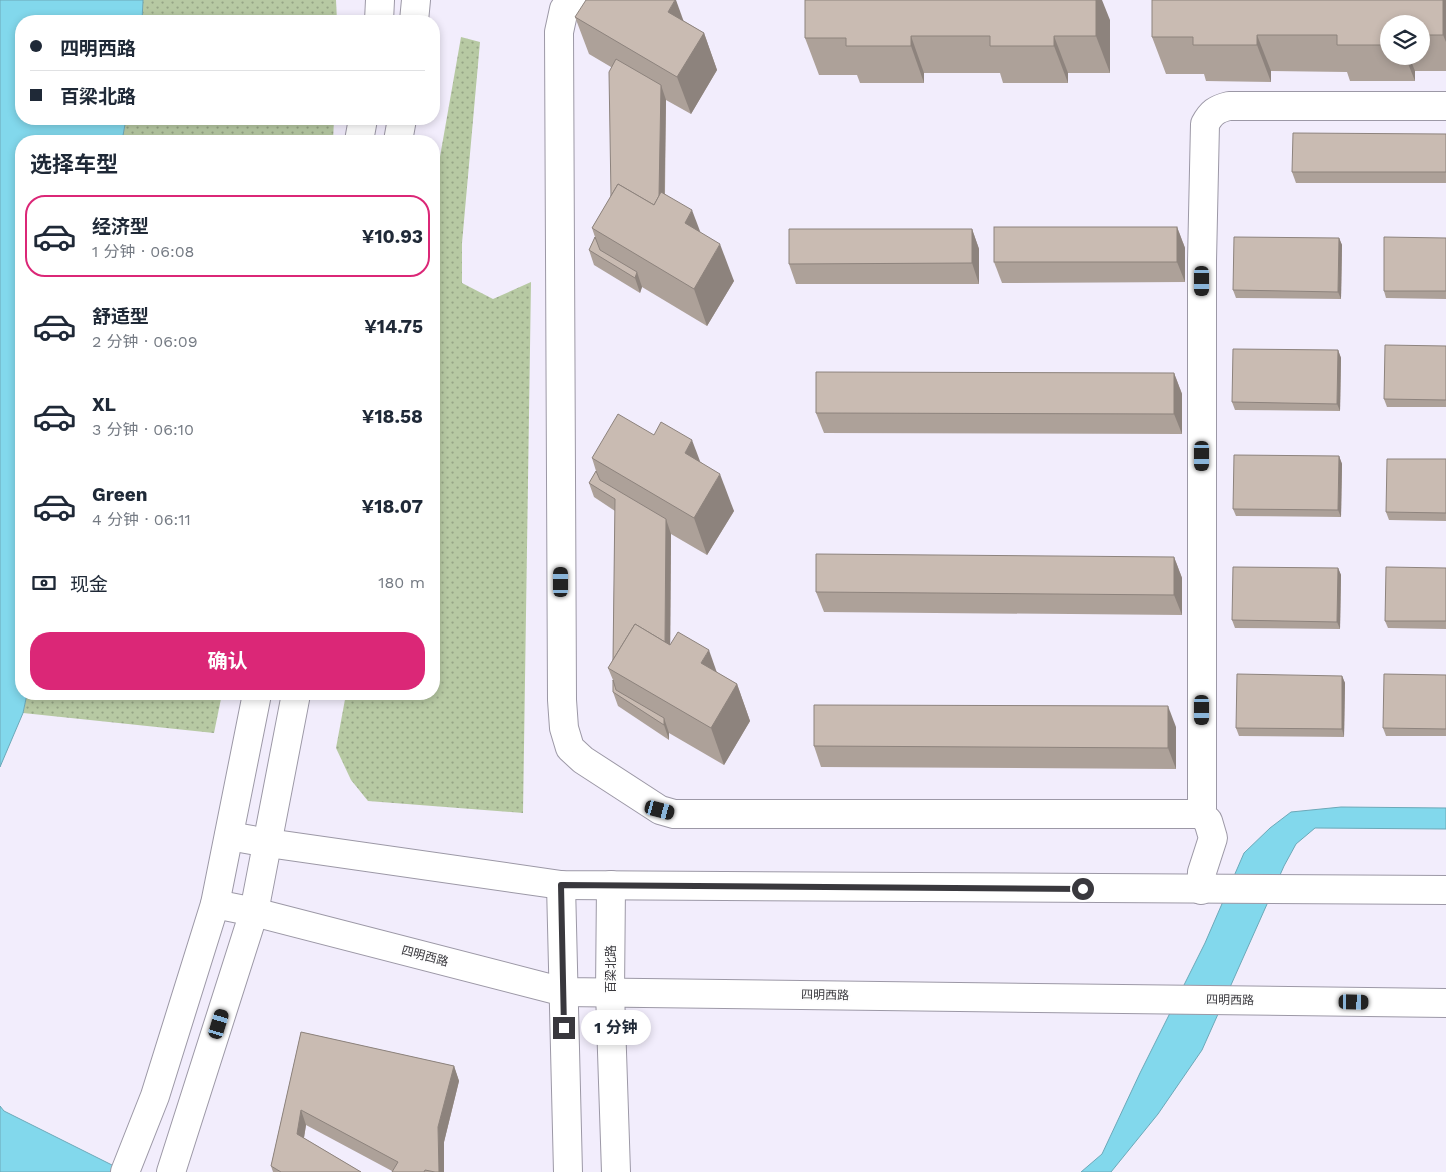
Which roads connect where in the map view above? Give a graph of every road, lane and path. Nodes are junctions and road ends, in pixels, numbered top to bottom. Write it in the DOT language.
graph roads {
  1 [pos="380,0"];
  2 [pos="416,0"];
  3 [pos="574,0"];
  4 [pos="379,15"];
  5 [pos="415,15"];
  6 [pos="1446,106"];
  7 [pos="255,700"];
  8 [pos="295,700"];
  9 [pos="1198,812"];
  10 [pos="229,836"];
  11 [pos="268,843"];
  12 [pos="561,885"];
  13 [pos="611,885"];
  14 [pos="1210,890"];
  15 [pos="1446,890"];
  16 [pos="215,904"];
  17 [pos="254,912"];
  18 [pos="564,992"];
  19 [pos="610,992"];
  20 [pos="1446,1003"];
  21 [pos="125,1172"];
  22 [pos="171,1172"];
  23 [pos="568,1172"];
  24 [pos="616,1172"];
  1 -- 4 [label="main road"];
  2 -- 5 [label="main road"];
  3 -- 9 [label="main road"];
  6 -- 9 [label="main road"];
  7 -- 10 [label="main road"];
  8 -- 11 [label="main road"];
  9 -- 14 [label="main road"];
  10 -- 11 [label="main road"];
  10 -- 16 [label="main road"];
  11 -- 12 [label="main road"];
  11 -- 17 [label="main road"];
  12 -- 13 [label="main road"];
  12 -- 18 [label="main road"];
  13 -- 14 [label="main road"];
  13 -- 19 [label="main road, 百梁北路"];
  14 -- 15 [label="main road"];
  16 -- 17 [label="main road, 四明西路"];
  16 -- 21 [label="main road"];
  17 -- 18 [label="main road, 四明西路"];
  17 -- 22 [label="main road"];
  18 -- 19 [label="main road, 四明西路"];
  18 -- 23 [label="main road"];
  19 -- 20 [label="main road, 四明西路"];
  19 -- 24 [label="main road, 百梁北路"];
}
